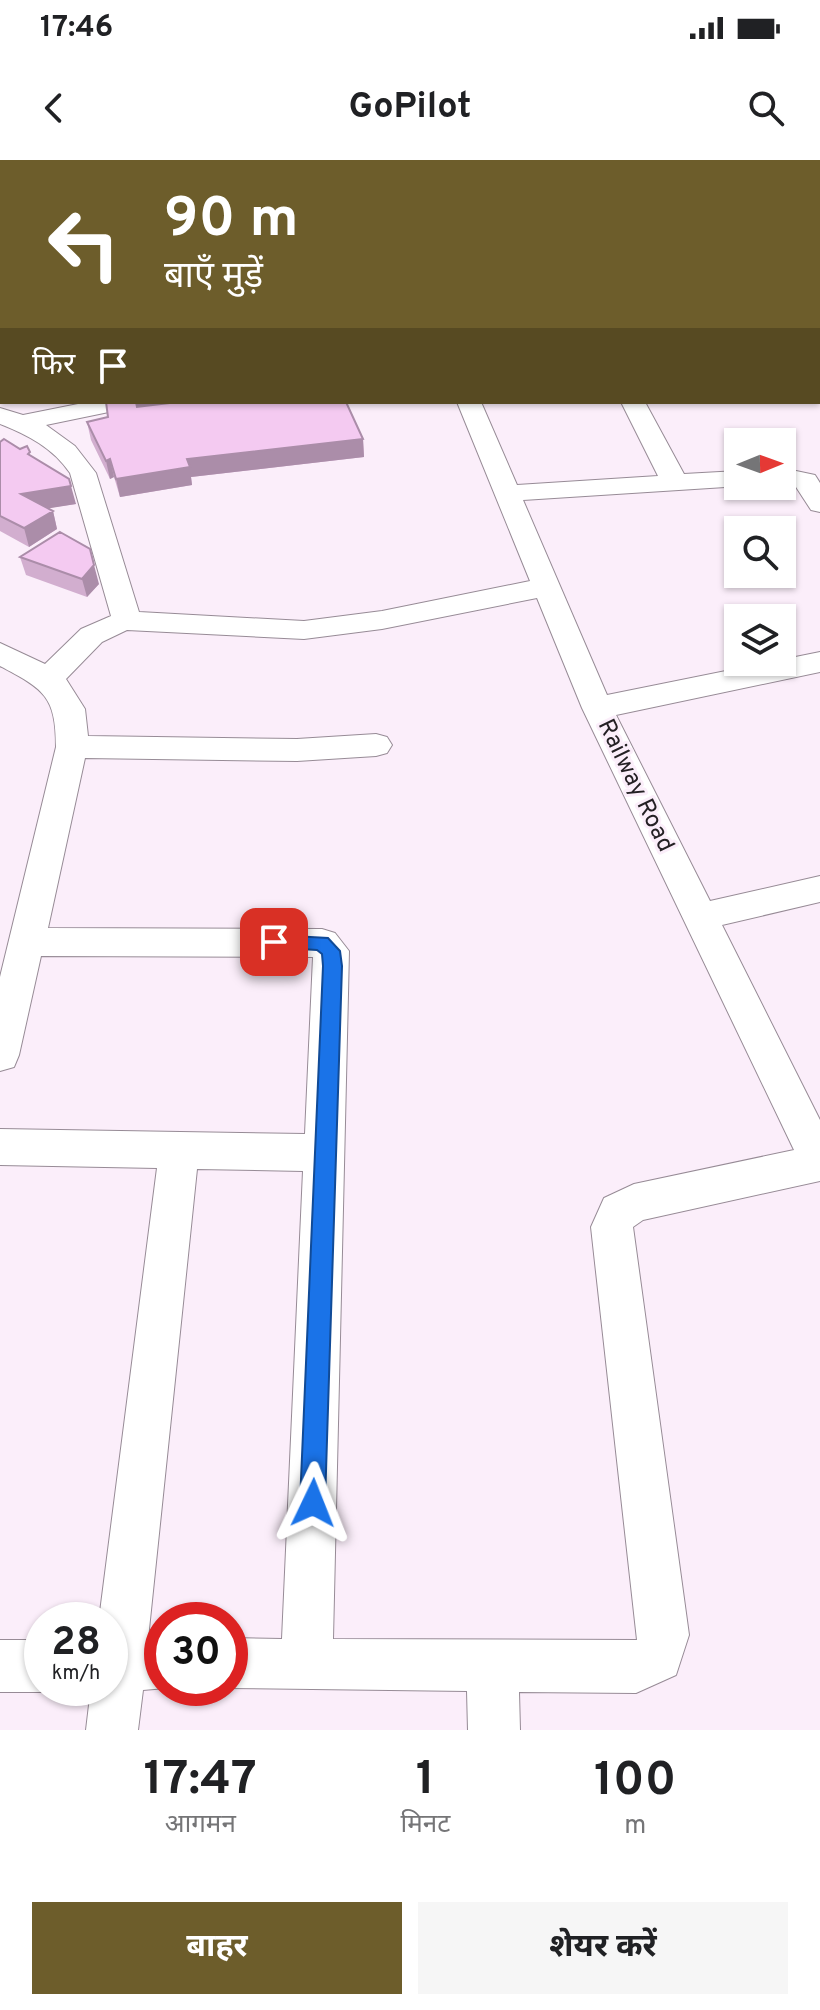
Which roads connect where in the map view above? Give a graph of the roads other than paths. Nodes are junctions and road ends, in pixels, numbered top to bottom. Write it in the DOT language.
graph roads {
  1 [pos="111,404"];
  2 [pos="470,404"];
  3 [pos="634,404"];
  4 [pos="11,419"];
  5 [pos="796,479"];
  6 [pos="724,480"];
  7 [pos="675,483"];
  8 [pos="507,493"];
  9 [pos="820,504"];
  10 [pos="545,587"];
  11 [pos="127,621"];
  12 [pos="0,653"];
  13 [pos="820,662"];
  14 [pos="48,680"];
  15 [pos="597,708"];
  16 [pos="376,745"];
  17 [pos="72,747"];
  18 [pos="820,889"];
  19 [pos="699,917"];
  20 [pos="27,942"];
  21 [pos="0,1055"];
  22 [pos="0,1147"];
  23 [pos="179,1151"];
  24 [pos="326,1153"];
  25 [pos="820,1162"];
  26 [pos="307,1663"];
  27 [pos="248,1664"];
  28 [pos="131,1665"];
  29 [pos="492,1665"];
  30 [pos="0,1666"];
  31 [pos="24,1666"];
  32 [pos="112,1730"];
  33 [pos="494,1730"];
  1 -- 4 [label="street"];
  2 -- 8 [label="street, Railway Road"];
  3 -- 7 [label="street"];
  4 -- 11 [label="street"];
  5 -- 9 [label="street"];
  6 -- 7 [label="street"];
  7 -- 8 [label="street"];
  8 -- 10 [label="street, Railway Road"];
  10 -- 11 [label="street"];
  10 -- 15 [label="street, Railway Road"];
  11 -- 14 [label="street"];
  12 -- 14 [label="street"];
  13 -- 15 [label="street"];
  14 -- 17 [label="street"];
  15 -- 19 [label="street, Railway Road"];
  16 -- 17 [label="street"];
  17 -- 20 [label="street"];
  18 -- 19 [label="street"];
  19 -- 25 [label="street, Railway Road"];
  20 -- 21 [label="street"];
  20 -- 24 [label="street"];
  22 -- 23 [label="street"];
  23 -- 24 [label="street"];
  23 -- 28 [label="street"];
  24 -- 26 [label="street"];
  25 -- 29 [label="street"];
  26 -- 27 [label="street"];
  26 -- 29 [label="street"];
  28 -- 32 [label="street"];
  29 -- 33 [label="street"];
  30 -- 31 [label="street"];
}
